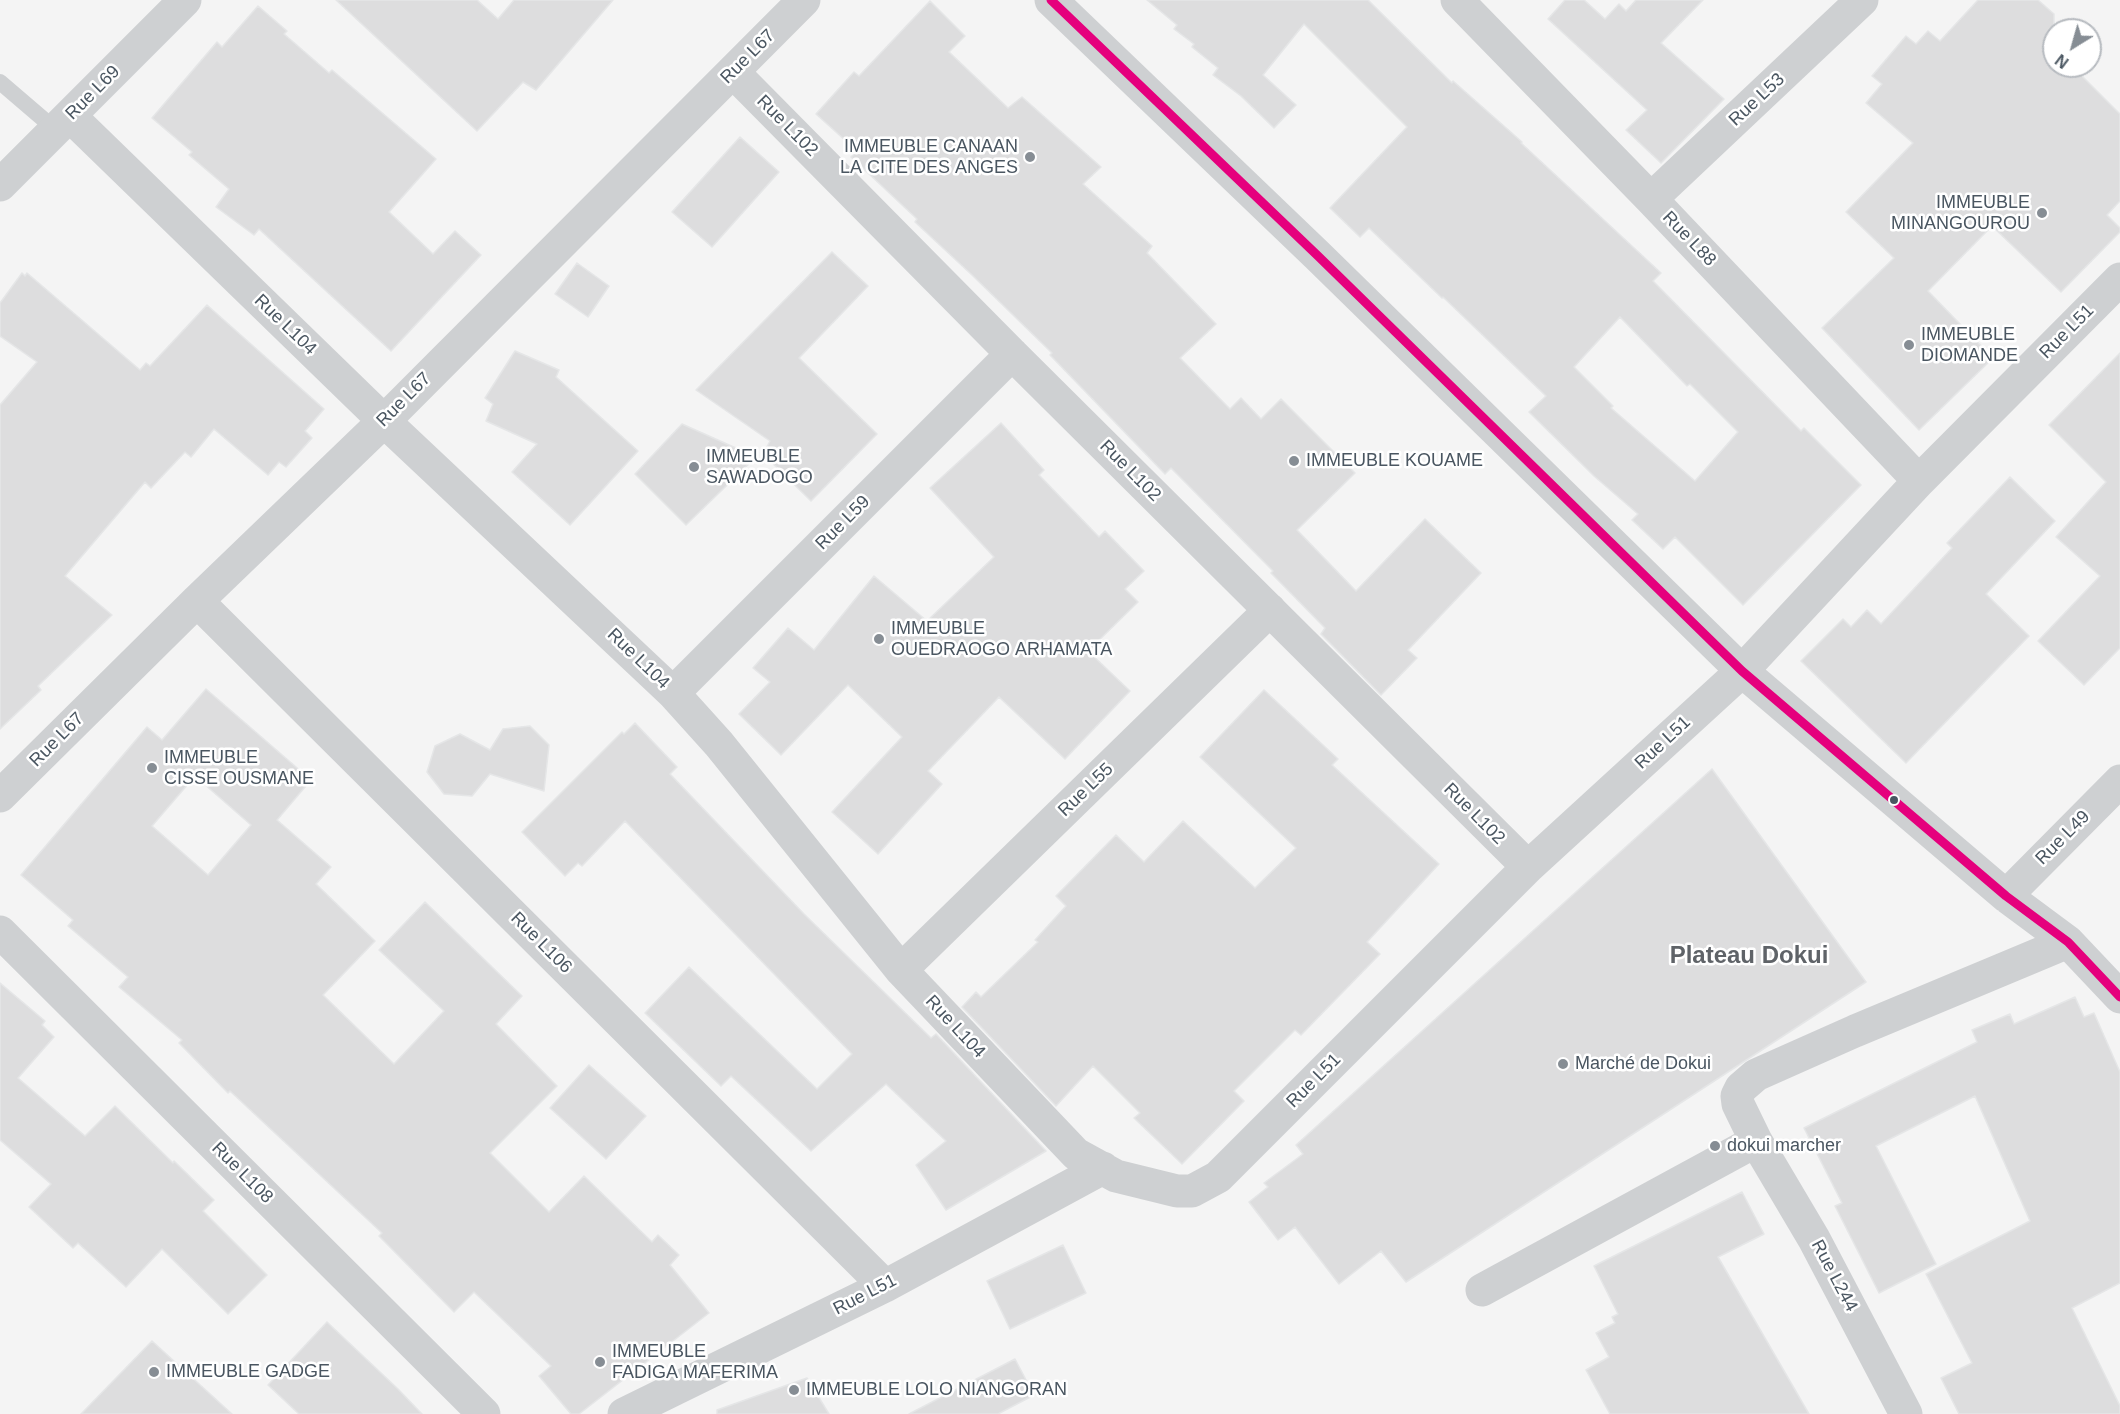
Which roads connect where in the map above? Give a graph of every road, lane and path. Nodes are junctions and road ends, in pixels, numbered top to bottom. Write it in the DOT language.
graph roads {
  1 [pos="185,0"];
  2 [pos="804,0"];
  3 [pos="1051,0"];
  4 [pos="1457,0"];
  5 [pos="1862,0"];
  6 [pos="734,72"];
  7 [pos="0,82"];
  8 [pos="63,123"];
  9 [pos="0,185"];
  10 [pos="1651,200"];
  11 [pos="2120,279"];
  12 [pos="1012,354"];
  13 [pos="384,421"];
  14 [pos="1919,481"];
  15 [pos="197,601"];
  16 [pos="1270,610"];
  17 [pos="1742,671"];
  18 [pos="673,693"];
  19 [pos="2120,781"];
  20 [pos="0,796"];
  21 [pos="1528,867"];
  22 [pos="2006,896"];
  23 [pos="0,932"];
  24 [pos="2068,942"];
  25 [pos="901,970"];
  26 [pos="2120,997"];
  27 [pos="1756,1141"];
  28 [pos="1103,1168"];
  29 [pos="1192,1191"];
  30 [pos="885,1286"];
  31 [pos="1482,1290"];
  32 [pos="484,1414"];
  33 [pos="624,1414"];
  34 [pos="1906,1414"];
  1 -- 8 [label="street, Rue L69"];
  2 -- 6 [label="street, Rue L67"];
  3 -- 17 [label="street"];
  4 -- 10 [label="street, Rue L88"];
  5 -- 10 [label="street, Rue L53"];
  6 -- 12 [label="street, Rue L102"];
  6 -- 13 [label="street, Rue L67"];
  7 -- 8 [label="lane"];
  8 -- 9 [label="street, Rue L69"];
  8 -- 13 [label="street, Rue L104"];
  10 -- 14 [label="street, Rue L88"];
  11 -- 14 [label="street, Rue L51"];
  12 -- 16 [label="street, Rue L102"];
  12 -- 18 [label="street, Rue L59"];
  13 -- 15 [label="street, Rue L67"];
  13 -- 18 [label="street, Rue L104"];
  14 -- 17 [label="street, Rue L51"];
  15 -- 20 [label="street, Rue L67"];
  15 -- 30 [label="street, Rue L106"];
  16 -- 21 [label="street, Rue L102"];
  16 -- 25 [label="street, Rue L55"];
  17 -- 21 [label="street, Rue L51"];
  17 -- 22 [label="street"];
  18 -- 25 [label="street, Rue L104"];
  19 -- 22 [label="street, Rue L49"];
  21 -- 29 [label="street, Rue L51"];
  22 -- 24 [label="street"];
  23 -- 32 [label="street, Rue L108"];
  24 -- 26 [label="street"];
  24 -- 27 [label="street, Rue L244"];
  25 -- 28 [label="street, Rue L104"];
  27 -- 31 [label="street"];
  27 -- 34 [label="street, Rue L244"];
  28 -- 29 [label="street, Rue L104"];
  28 -- 30 [label="street, Rue L51"];
  30 -- 33 [label="street, Rue L51"];
}
